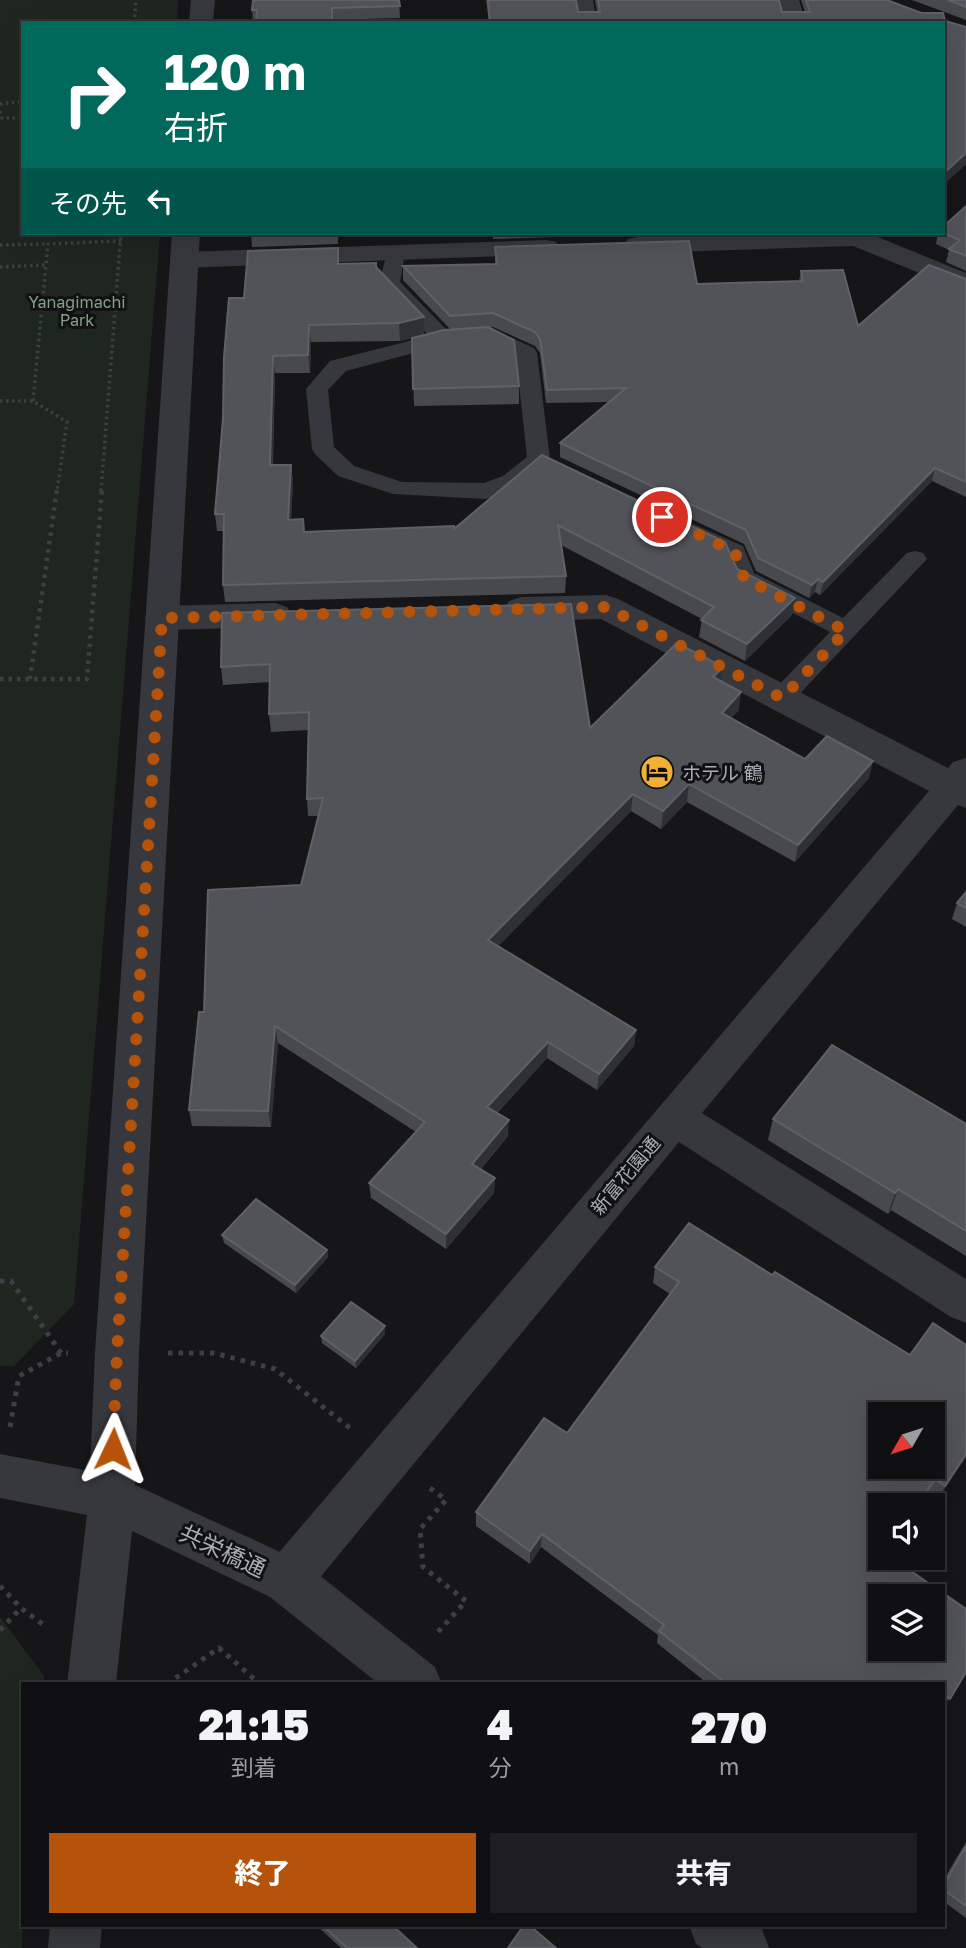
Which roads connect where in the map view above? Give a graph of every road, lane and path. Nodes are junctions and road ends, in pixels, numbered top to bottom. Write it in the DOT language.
graph roads {
  1 [pos="136,0"];
  2 [pos="203,0"];
  3 [pos="584,0"];
  4 [pos="787,0"];
  5 [pos="134,21"];
  6 [pos="201,21"];
  7 [pos="588,21"];
  8 [pos="793,21"];
  9 [pos="21,102"];
  10 [pos="0,104"];
  11 [pos="0,111"];
  12 [pos="21,118"];
  13 [pos="1,119"];
  14 [pos="121,235"];
  15 [pos="856,235"];
  16 [pos="122,241"];
  17 [pos="48,244"];
  18 [pos="0,245"];
  19 [pos="185,246"];
  20 [pos="612,246"];
  21 [pos="572,247"];
  22 [pos="395,253"];
  23 [pos="46,265"];
  24 [pos="0,267"];
  25 [pos="966,283"];
  26 [pos="444,339"];
  27 [pos="0,401"];
  28 [pos="33,401"];
  29 [pos="539,458"];
  30 [pos="564,470"];
  31 [pos="674,523"];
  32 [pos="915,559"];
  33 [pos="495,609"];
  34 [pos="300,614"];
  35 [pos="162,618"];
  36 [pos="846,631"];
  37 [pos="0,679"];
  38 [pos="30,679"];
  39 [pos="782,698"];
  40 [pos="962,784"];
  41 [pos="674,1117"];
  42 [pos="0,1281"];
  43 [pos="966,1303"];
  44 [pos="117,1352"];
  45 [pos="61,1353"];
  46 [pos="0,1476"];
  47 [pos="112,1498"];
  48 [pos="287,1580"];
  49 [pos="21,1608"];
  50 [pos="0,1630"];
  51 [pos="91,1682"];
  52 [pos="170,1682"];
  53 [pos="258,1682"];
  54 [pos="415,1682"];
  55 [pos="76,1927"];
  56 [pos="717,1927"];
  57 [pos="74,1948"];
  58 [pos="743,1948"];
  1 -- 5 [label="path"];
  2 -- 6 [label="street"];
  3 -- 7 [label="lane"];
  4 -- 8 [label="street"];
  9 -- 10 [label="path"];
  11 -- 13 [label="path"];
  12 -- 13 [label="path"];
  14 -- 16 [label="path"];
  15 -- 20 [label="street"];
  15 -- 25 [label="street"];
  16 -- 17 [label="path"];
  16 -- 38 [label="path"];
  17 -- 18 [label="path"];
  17 -- 23 [label="path"];
  19 -- 22 [label="street"];
  19 -- 35 [label="street"];
  21 -- 22 [label="street"];
  22 -- 26 [label="lane"];
  23 -- 24 [label="path"];
  23 -- 28 [label="path"];
  26 -- 29 [label="lane"];
  26 -- 29 [label="lane"];
  27 -- 28 [label="path"];
  28 -- 38 [label="path"];
  29 -- 30 [label="lane"];
  31 -- 36 [label="lane"];
  32 -- 36 [label="lane"];
  33 -- 39 [label="street"];
  34 -- 35 [label="street"];
  35 -- 44 [label="street"];
  36 -- 39 [label="lane"];
  37 -- 38 [label="path"];
  39 -- 40 [label="street"];
  40 -- 41 [label="street, 新富花園通"];
  41 -- 43 [label="street"];
  41 -- 48 [label="street, 新富花園通"];
  42 -- 45 [label="path"];
  44 -- 45 [label="path"];
  44 -- 47 [label="street"];
  45 -- 46 [label="path"];
  46 -- 47 [label="street, 共栄橋通"];
  47 -- 48 [label="street, 共栄橋通"];
  47 -- 51 [label="street"];
  48 -- 54 [label="street, 共栄橋通"];
  49 -- 50 [label="path"];
  52 -- 53 [label="path"];
  55 -- 57 [label="street"];
  56 -- 58 [label="street"];
}
